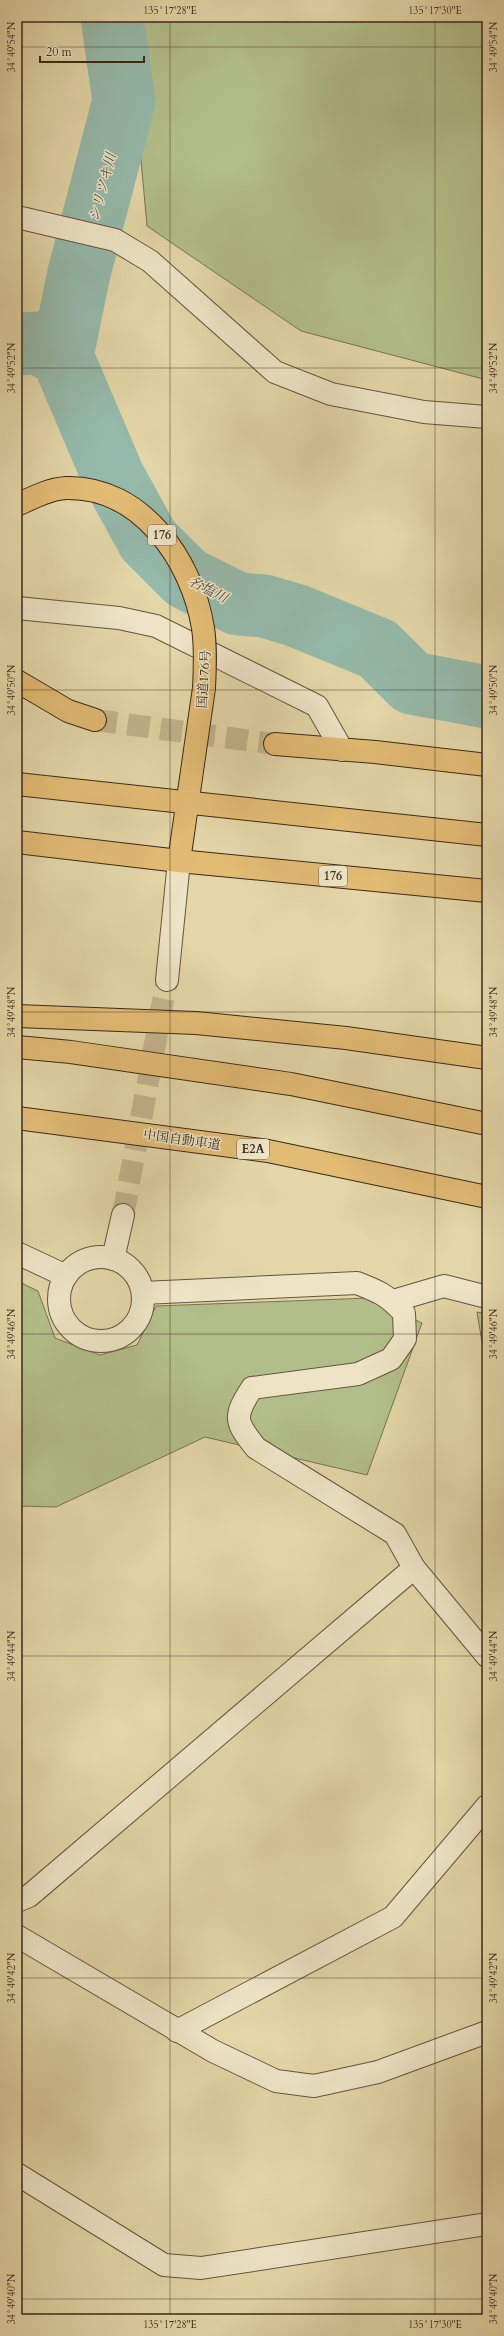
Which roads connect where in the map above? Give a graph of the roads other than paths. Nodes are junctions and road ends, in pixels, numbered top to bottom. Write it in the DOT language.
graph roads {
  1 [pos="17,217"];
  2 [pos="487,417"];
  3 [pos="17,505"];
  4 [pos="17,608"];
  5 [pos="17,681"];
  6 [pos="95,720"];
  7 [pos="275,744"];
  8 [pos="342,750"];
  9 [pos="487,765"];
  10 [pos="17,784"];
  11 [pos="188,803"];
  12 [pos="487,835"];
  13 [pos="17,842"];
  14 [pos="179,861"];
  15 [pos="487,891"];
  16 [pos="167,980"];
  17 [pos="17,1016"];
  18 [pos="17,1047"];
  19 [pos="487,1058"];
  20 [pos="17,1118"];
  21 [pos="487,1124"];
  22 [pos="487,1197"];
  23 [pos="124,1215"];
  24 [pos="17,1253"];
  25 [pos="114,1259"];
  26 [pos="66,1276"];
  27 [pos="143,1293"];
  28 [pos="487,1297"];
  29 [pos="393,1301"];
  30 [pos="414,1568"];
  31 [pos="487,1656"];
  32 [pos="487,1806"];
  33 [pos="17,1901"];
  34 [pos="17,1936"];
  35 [pos="178,2030"];
  36 [pos="487,2032"];
  37 [pos="17,2174"];
  38 [pos="487,2224"];
  1 -- 2 [label="street"];
  3 -- 11 [label="highway, 国道176号 / 176, bridge"];
  4 -- 8 [label="street"];
  5 -- 6 [label="highway"];
  7 -- 8 [label="highway"];
  8 -- 9 [label="highway"];
  10 -- 11 [label="highway"];
  11 -- 12 [label="highway"];
  11 -- 14 [label="highway, 国道176号 / 176"];
  13 -- 14 [label="highway, 176"];
  14 -- 15 [label="highway, 176"];
  14 -- 16 [label="street"];
  17 -- 19 [label="highway"];
  18 -- 21 [label="highway"];
  20 -- 22 [label="highway, 中国自動車道 / E2A"];
  23 -- 25 [label="street"];
  24 -- 26 [label="street"];
  25 -- 26 [label="street"];
  25 -- 27 [label="street"];
  26 -- 27 [label="street"];
  27 -- 29 [label="street"];
  28 -- 29 [label="street"];
  29 -- 30 [label="street"];
  30 -- 31 [label="street"];
  30 -- 33 [label="street"];
  32 -- 35 [label="street"];
  34 -- 35 [label="street"];
  35 -- 36 [label="street"];
  37 -- 38 [label="street"];
}
